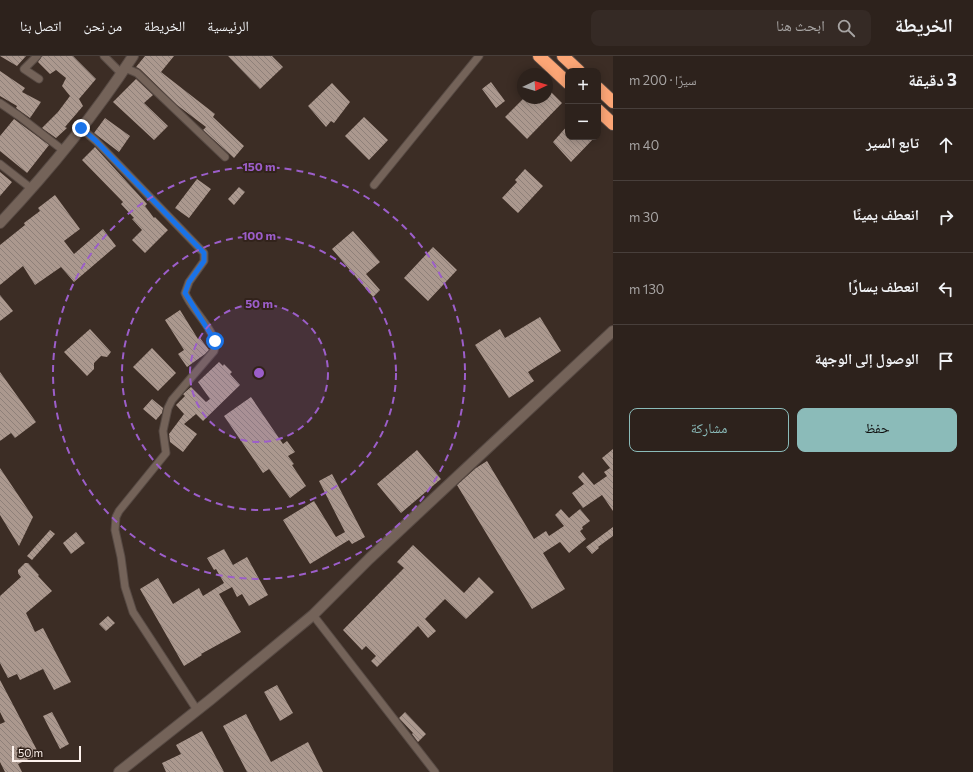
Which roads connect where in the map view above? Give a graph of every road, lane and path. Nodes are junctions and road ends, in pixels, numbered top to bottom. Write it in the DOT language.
graph roads {
  1 [pos="104,56"];
  2 [pos="133,56"];
  3 [pos="479,56"];
  4 [pos="539,56"];
  5 [pos="566,57"];
  6 [pos="32,58"];
  7 [pos="576,68"];
  8 [pos="124,71"];
  9 [pos="39,79"];
  10 [pos="565,80"];
  11 [pos="601,91"];
  12 [pos="613,102"];
  13 [pos="0,103"];
  14 [pos="601,113"];
  15 [pos="613,124"];
  16 [pos="81,128"];
  17 [pos="64,151"];
  18 [pos="225,157"];
  19 [pos="0,164"];
  20 [pos="374,185"];
  21 [pos="32,189"];
  22 [pos="0,223"];
  23 [pos="613,331"];
  24 [pos="313,615"];
  25 [pos="198,710"];
  26 [pos="119,772"];
  27 [pos="435,772"];
  1 -- 8 [label="street"];
  2 -- 8 [label="street"];
  3 -- 20 [label="street"];
  4 -- 10 [label="highway"];
  5 -- 7 [label="highway"];
  6 -- 9 [label="street"];
  8 -- 16 [label="street"];
  8 -- 18 [label="street"];
  11 -- 12 [label="highway"];
  13 -- 17 [label="street"];
  14 -- 15 [label="highway"];
  16 -- 17 [label="street"];
  16 -- 25 [label="street"];
  17 -- 21 [label="street"];
  19 -- 21 [label="street"];
  21 -- 22 [label="street"];
  23 -- 24 [label="street"];
  24 -- 25 [label="street"];
  24 -- 27 [label="street"];
  25 -- 26 [label="street"];
}
